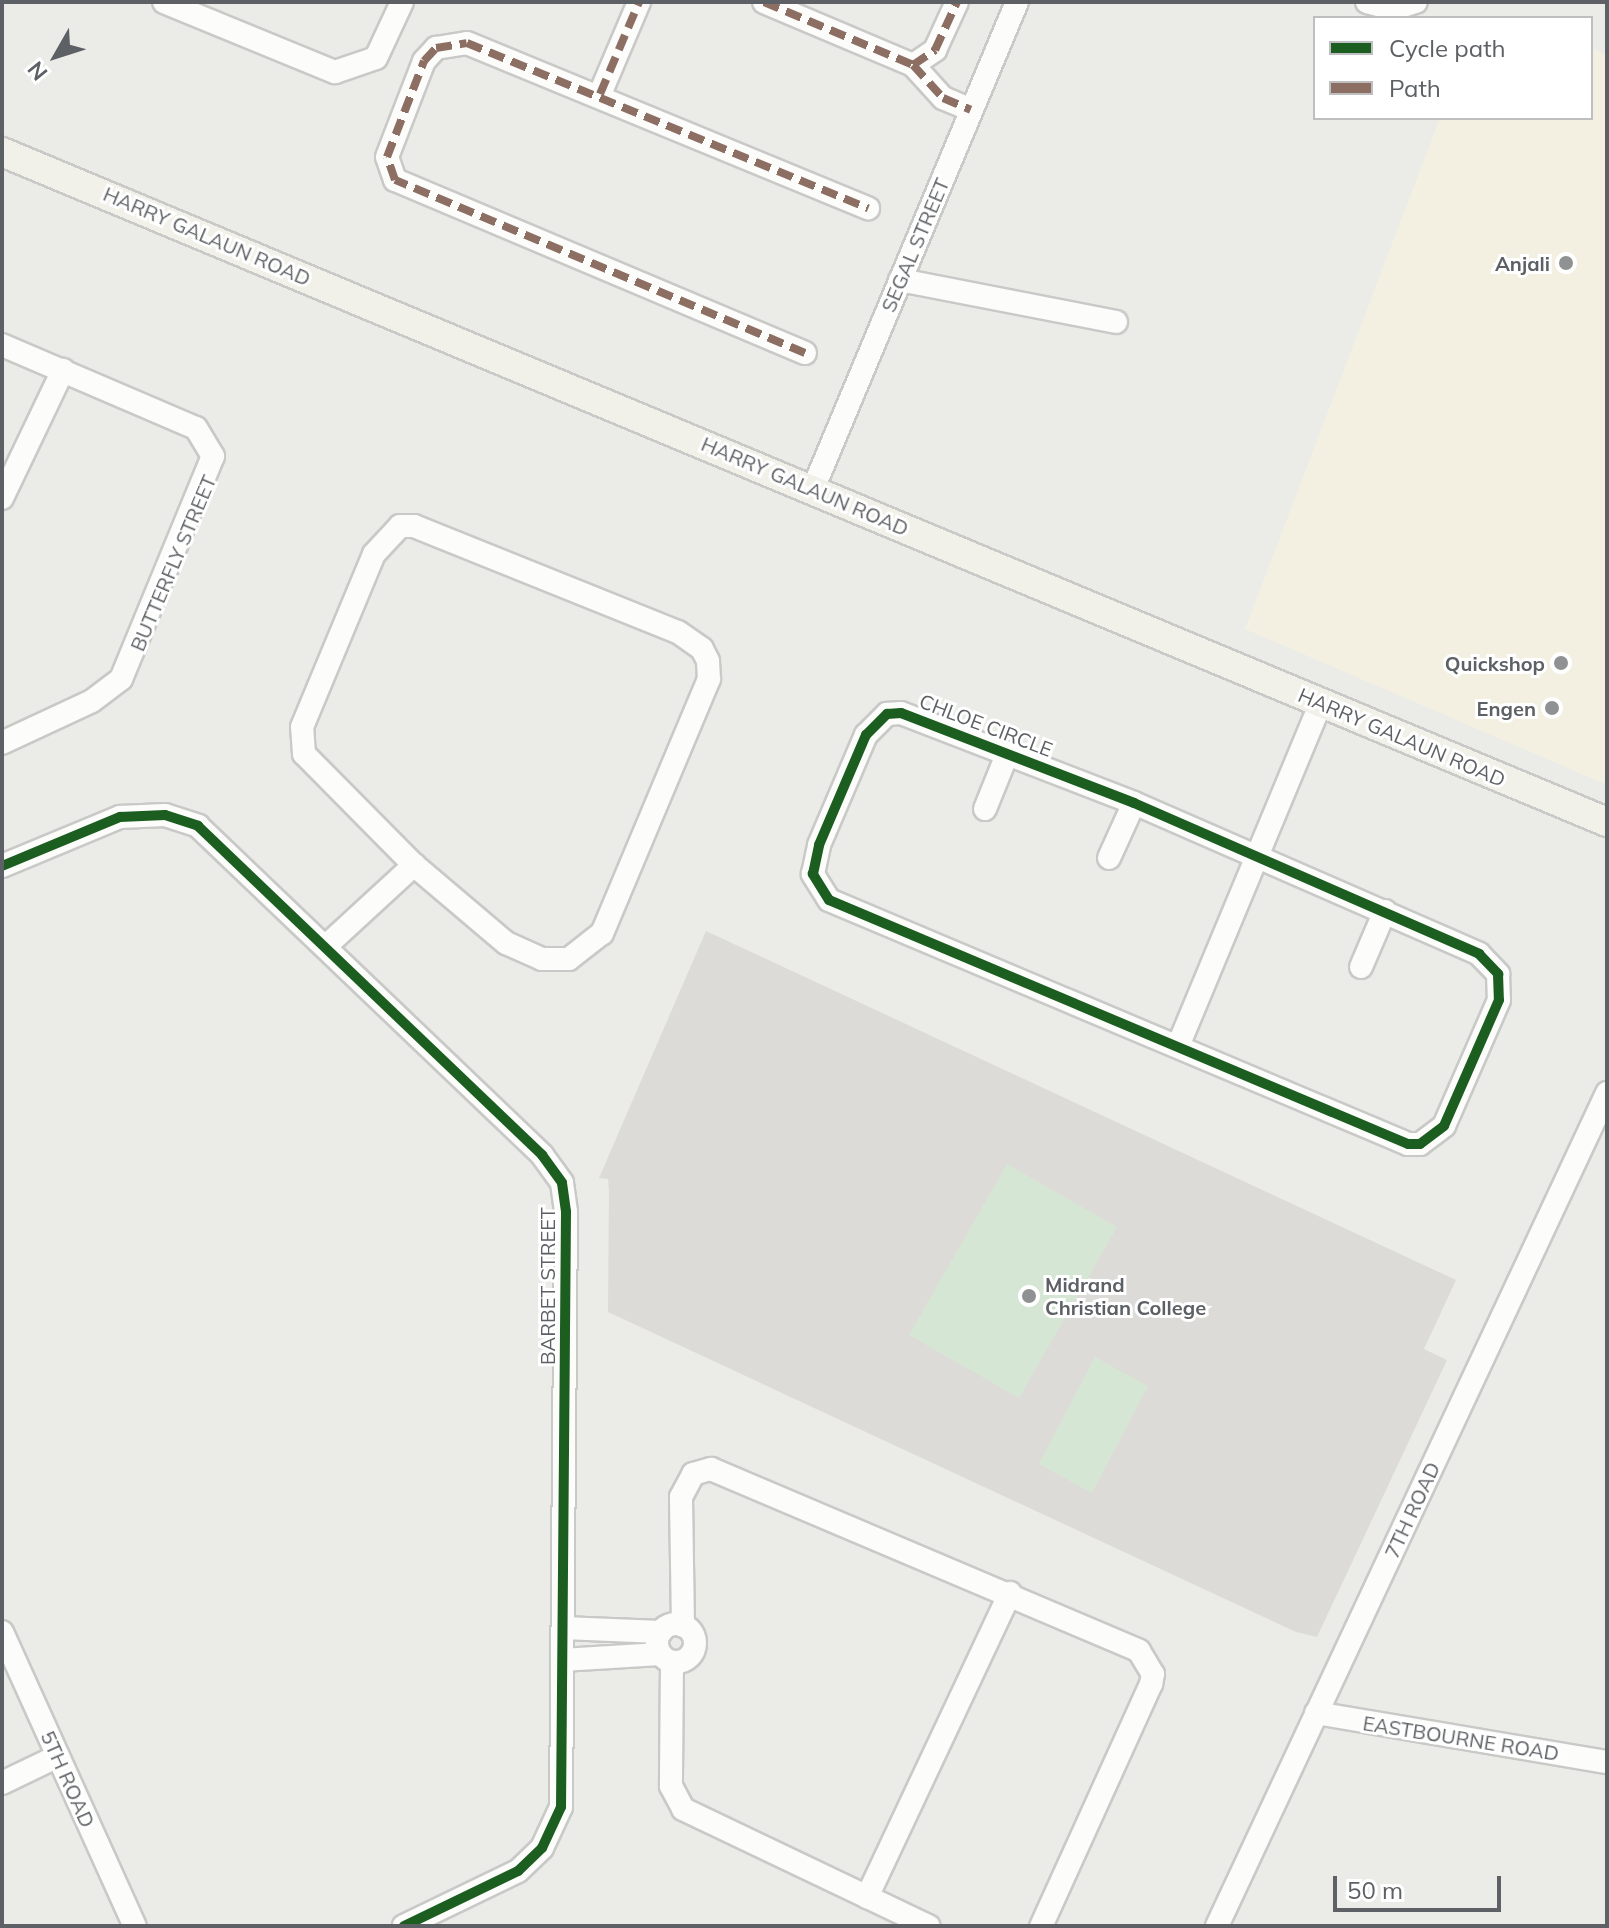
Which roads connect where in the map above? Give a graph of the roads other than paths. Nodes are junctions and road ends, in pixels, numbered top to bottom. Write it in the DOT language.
graph roads {
  1 [pos="164,2"];
  2 [pos="402,2"];
  3 [pos="639,2"];
  4 [pos="764,2"];
  5 [pos="957,2"];
  6 [pos="1017,2"];
  7 [pos="1367,2"];
  8 [pos="1416,2"];
  9 [pos="913,65"];
  10 [pos="600,94"];
  11 [pos="971,110"];
  12 [pos="2,152"];
  13 [pos="868,208"];
  14 [pos="900,280"];
  15 [pos="1116,322"];
  16 [pos="2,345"];
  17 [pos="805,353"];
  18 [pos="63,370"];
  19 [pos="813,489"];
  20 [pos="2,498"];
  21 [pos="1321,703"];
  22 [pos="2,743"];
  23 [pos="1008,752"];
  24 [pos="1134,803"];
  25 [pos="985,809"];
  26 [pos="1607,822"];
  27 [pos="1109,858"];
  28 [pos="1258,860"];
  29 [pos="414,865"];
  30 [pos="2,866"];
  31 [pos="1385,911"];
  32 [pos="326,946"];
  33 [pos="1361,967"];
  34 [pos="1178,1046"];
  35 [pos="1607,1093"];
  36 [pos="1010,1593"];
  37 [pos="683,1626"];
  38 [pos="563,1628"];
  39 [pos="2,1632"];
  40 [pos="664,1650"];
  41 [pos="562,1660"];
  42 [pos="1316,1713"];
  43 [pos="58,1756"];
  44 [pos="1607,1762"];
  45 [pos="2,1783"];
  46 [pos="867,1897"];
  47 [pos="135,1926"];
  48 [pos="404,1926"];
  49 [pos="928,1926"];
  50 [pos="1041,1926"];
  51 [pos="1217,1926"];
  1 -- 2 [label="street"];
  3 -- 10 [label="street"];
  4 -- 9 [label="street"];
  5 -- 9 [label="street"];
  6 -- 11 [label="street, SEGAL STREET"];
  7 -- 8 [label="street"];
  9 -- 11 [label="street"];
  10 -- 13 [label="street"];
  10 -- 17 [label="street"];
  11 -- 14 [label="street, SEGAL STREET"];
  12 -- 19 [label="main road, HARRY GALAUN ROAD"];
  14 -- 15 [label="street"];
  14 -- 19 [label="street, SEGAL STREET"];
  16 -- 18 [label="street, BUTTERFLY STREET"];
  18 -- 20 [label="street"];
  18 -- 22 [label="street, BUTTERFLY STREET"];
  19 -- 21 [label="main road, HARRY GALAUN ROAD"];
  21 -- 26 [label="main road, HARRY GALAUN ROAD"];
  21 -- 28 [label="street"];
  23 -- 24 [label="street, CHLOE CIRCLE"];
  23 -- 25 [label="street, CHLOE CIRCLE"];
  23 -- 34 [label="street, CHLOE CIRCLE"];
  24 -- 27 [label="street"];
  24 -- 28 [label="street, CHLOE CIRCLE"];
  28 -- 31 [label="street, CHLOE CIRCLE"];
  28 -- 34 [label="street"];
  29 -- 29 [label="street"];
  29 -- 32 [label="street"];
  30 -- 32 [label="street, BARBET STREET"];
  31 -- 33 [label="street"];
  31 -- 34 [label="street, CHLOE CIRCLE"];
  32 -- 38 [label="street, BARBET STREET"];
  35 -- 42 [label="street, 7TH ROAD"];
  36 -- 37 [label="street"];
  36 -- 46 [label="street"];
  36 -- 50 [label="street"];
  37 -- 40 [label="street"];
  37 -- 40 [label="street"];
  38 -- 40 [label="street"];
  38 -- 41 [label="street, BARBET STREET"];
  39 -- 43 [label="street, 5TH ROAD"];
  40 -- 41 [label="street"];
  40 -- 46 [label="street"];
  41 -- 48 [label="street, BARBET STREET"];
  42 -- 44 [label="street, EASTBOURNE ROAD"];
  42 -- 51 [label="street, 7TH ROAD"];
  43 -- 45 [label="street"];
  43 -- 47 [label="street, 5TH ROAD"];
  46 -- 49 [label="street"];
}
